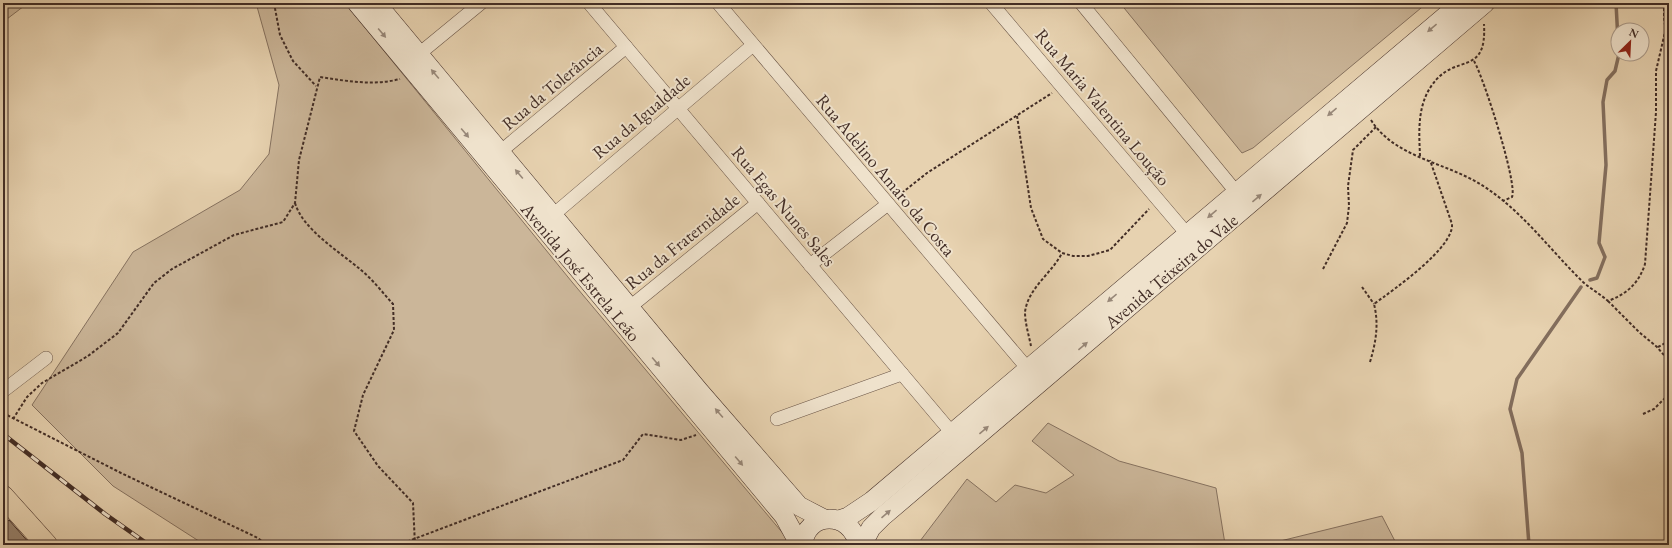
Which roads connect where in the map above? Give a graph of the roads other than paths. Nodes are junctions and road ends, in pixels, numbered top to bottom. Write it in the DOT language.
graph roads {
  1 [pos="357,3"];
  2 [pos="376,3"];
  3 [pos="481,3"];
  4 [pos="589,3"];
  5 [pos="718,3"];
  6 [pos="991,3"];
  7 [pos="1081,3"];
  8 [pos="1462,3"];
  9 [pos="1483,5"];
  10 [pos="753,45"];
  11 [pos="626,47"];
  12 [pos="419,54"];
  13 [pos="678,109"];
  14 [pos="500,152"];
  15 [pos="1237,193"];
  16 [pos="758,203"];
  17 [pos="888,204"];
  18 [pos="553,215"];
  19 [pos="1188,234"];
  20 [pos="810,265"];
  21 [pos="630,307"];
  22 [pos="46,358"];
  23 [pos="1031,367"];
  24 [pos="902,374"];
  25 [pos="3,391"];
  26 [pos="777,419"];
  27 [pos="952,433"];
  28 [pos="3,496"];
  29 [pos="832,520"];
  30 [pos="47,545"];
  31 [pos="802,545"];
  32 [pos="858,545"];
  33 [pos="862,545"];
  1 -- 31 [label="street, Avenida José Estrela Leão, one-way"];
  2 -- 12 [label="street, Avenida José Estrela Leão"];
  3 -- 12 [label="street"];
  4 -- 11 [label="street, Rua Egas Nunes Sales"];
  5 -- 10 [label="street, Rua Adelino Amaro da Costa"];
  6 -- 19 [label="street, Rua Maria Valentina Loução"];
  7 -- 15 [label="street"];
  8 -- 15 [label="street, Avenida Teixeira do Vale, one-way"];
  33 -- 9 [label="street, Avenida Teixeira do Vale, one-way"];
  10 -- 13 [label="street, Rua da Igualdade"];
  10 -- 17 [label="street, Rua Adelino Amaro da Costa"];
  11 -- 13 [label="street, Rua Egas Nunes Sales"];
  11 -- 14 [label="street, Rua da Tolerância"];
  14 -- 12 [label="street, Avenida José Estrela Leão, one-way"];
  13 -- 16 [label="street, Rua Egas Nunes Sales"];
  13 -- 18 [label="street, Rua da Igualdade"];
  18 -- 14 [label="street, Avenida José Estrela Leão, one-way"];
  15 -- 19 [label="street, Avenida Teixeira do Vale, one-way"];
  16 -- 20 [label="street, Rua Egas Nunes Sales"];
  16 -- 21 [label="street, Rua da Fraternidade"];
  17 -- 20 [label="street"];
  17 -- 23 [label="street, Rua Adelino Amaro da Costa"];
  18 -- 21 [label="street, Avenida José Estrela Leão"];
  19 -- 23 [label="street, Avenida Teixeira do Vale, one-way"];
  20 -- 24 [label="street, Rua Egas Nunes Sales"];
  29 -- 21 [label="street, Avenida José Estrela Leão, one-way"];
  22 -- 25 [label="street"];
  23 -- 27 [label="street, Avenida Teixeira do Vale"];
  24 -- 26 [label="street"];
  24 -- 27 [label="street, Rua Egas Nunes Sales"];
  27 -- 29 [label="street, Avenida Teixeira do Vale"];
  28 -- 30 [label="main road"];
  29 -- 31 [label="street, Avenida Teixeira do Vale"];
  29 -- 32 [label="street"];
}
